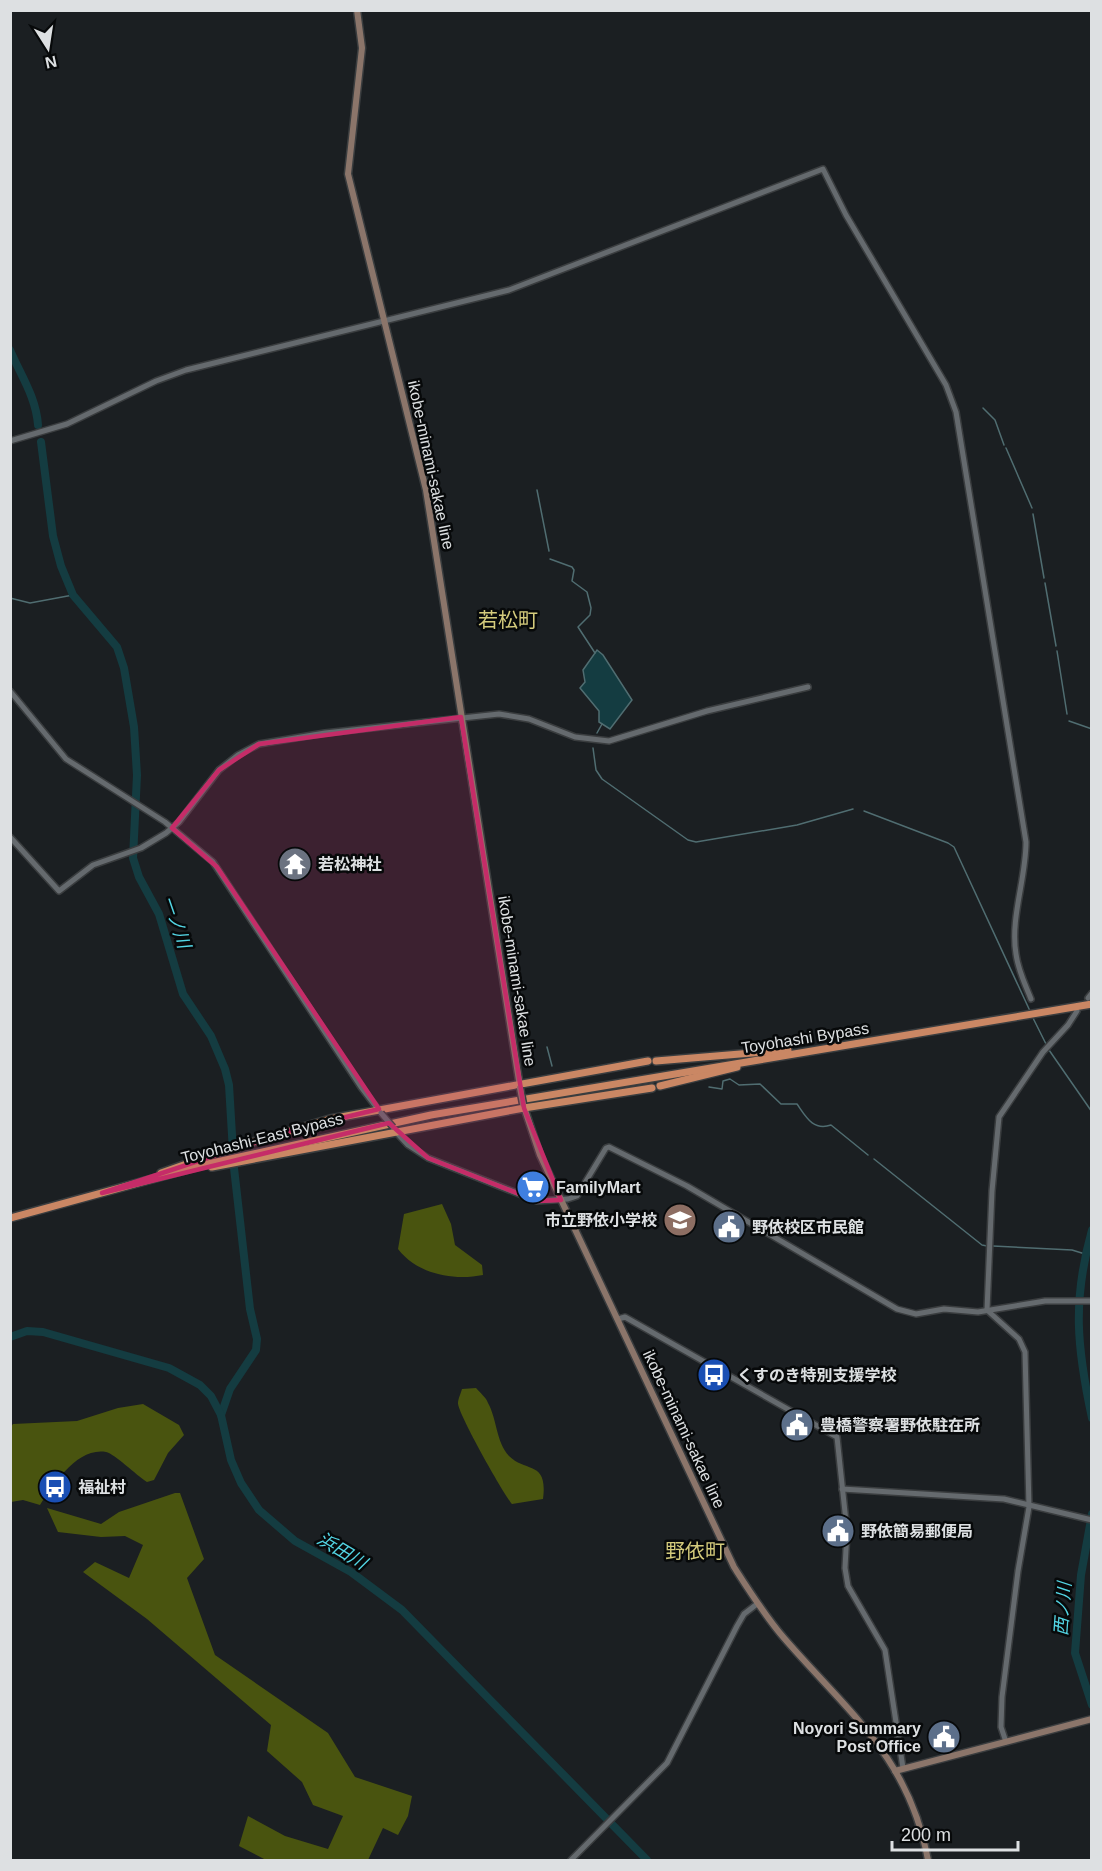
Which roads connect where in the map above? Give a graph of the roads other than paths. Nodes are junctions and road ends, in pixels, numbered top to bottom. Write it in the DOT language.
graph roads {
  1 [pos="357,10"];
  2 [pos="385,321"];
  3 [pos="10,441"];
  4 [pos="808,687"];
  5 [pos="10,691"];
  6 [pos="461,717"];
  7 [pos="172,828"];
  8 [pos="10,837"];
  9 [pos="1090,998"];
  10 [pos="1031,999"];
  11 [pos="1077,1011"];
  12 [pos="818,1050"];
  13 [pos="786,1055"];
  14 [pos="520,1086"];
  15 [pos="660,1086"];
  16 [pos="652,1088"];
  17 [pos="523,1103"];
  18 [pos="379,1111"];
  19 [pos="394,1129"];
  20 [pos="243,1159"];
  21 [pos="102,1193"];
  22 [pos="561,1200"];
  23 [pos="10,1218"];
  24 [pos="1090,1301"];
  25 [pos="987,1310"];
  26 [pos="618,1318"];
  27 [pos="842,1489"];
  28 [pos="1029,1506"];
  29 [pos="1092,1520"];
  30 [pos="757,1604"];
  31 [pos="1092,1719"];
  32 [pos="1006,1742"];
  33 [pos="903,1768"];
  34 [pos="896,1771"];
  35 [pos="571,1860"];
  36 [pos="928,1860"];
  1 -- 2 [label="main road, ikobe-minami-sakae line"];
  2 -- 3 [label="street"];
  2 -- 6 [label="main road, ikobe-minami-sakae line"];
  2 -- 10 [label="street"];
  4 -- 6 [label="street"];
  5 -- 7 [label="street"];
  6 -- 7 [label="street"];
  6 -- 14 [label="main road, ikobe-minami-sakae line"];
  7 -- 8 [label="street"];
  7 -- 18 [label="street"];
  9 -- 12 [label="highway, Toyohashi Bypass"];
  11 -- 25 [label="street"];
  12 -- 13 [label="highway, Toyohashi Bypass"];
  12 -- 14 [label="highway"];
  13 -- 15 [label="highway"];
  13 -- 17 [label="highway, Toyohashi Bypass"];
  14 -- 17 [label="main road, ikobe-minami-sakae line, bridge"];
  14 -- 18 [label="highway"];
  16 -- 17 [label="highway"];
  17 -- 19 [label="highway"];
  17 -- 20 [label="highway, Toyohashi-East Bypass"];
  17 -- 22 [label="main road, ikobe-minami-sakae line"];
  18 -- 19 [label="street, bridge"];
  18 -- 21 [label="highway"];
  19 -- 20 [label="highway"];
  19 -- 22 [label="street"];
  20 -- 21 [label="highway, Toyohashi-East Bypass"];
  21 -- 23 [label="highway, Toyohashi-East Bypass"];
  22 -- 25 [label="street"];
  22 -- 26 [label="main road, ikobe-minami-sakae line"];
  24 -- 25 [label="street"];
  25 -- 28 [label="street"];
  26 -- 27 [label="street"];
  26 -- 30 [label="main road, ikobe-minami-sakae line"];
  27 -- 28 [label="street"];
  27 -- 33 [label="street"];
  28 -- 29 [label="street"];
  28 -- 32 [label="street"];
  30 -- 34 [label="main road, ikobe-minami-sakae line"];
  30 -- 35 [label="street"];
  31 -- 32 [label="main road"];
  32 -- 33 [label="main road"];
  33 -- 34 [label="main road"];
  34 -- 36 [label="main road, ikobe-minami-sakae line"];
}
